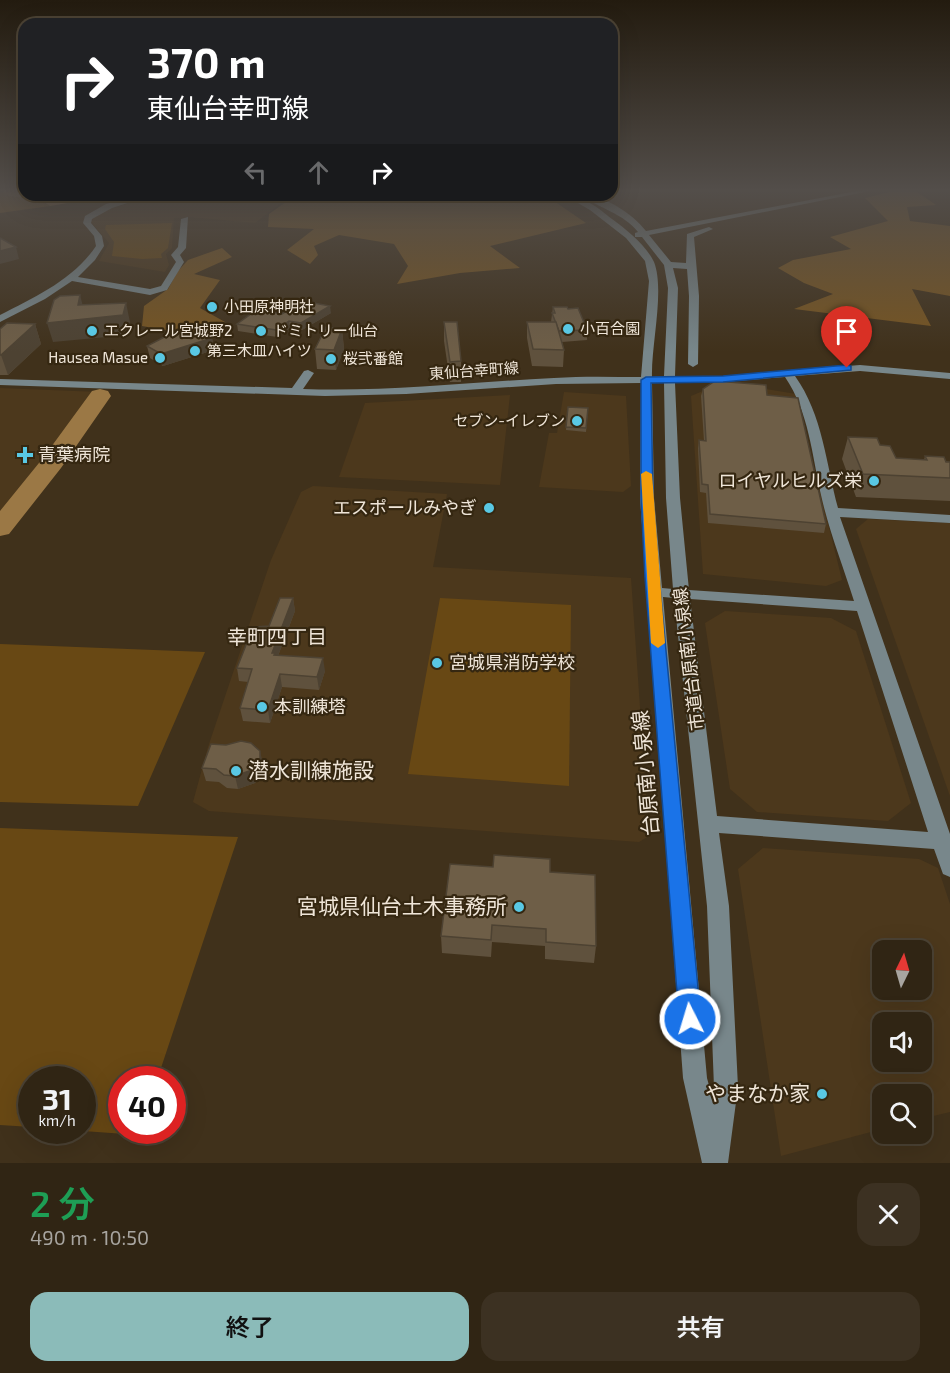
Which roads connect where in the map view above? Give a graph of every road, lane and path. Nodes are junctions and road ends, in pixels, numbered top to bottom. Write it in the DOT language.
graph roads {
  1 [pos="100,244"];
  2 [pos="182,244"];
  3 [pos="636,244"];
  4 [pos="653,244"];
  5 [pos="692,244"];
  6 [pos="668,265"];
  7 [pos="691,266"];
  8 [pos="70,279"];
  9 [pos="0,319"];
  10 [pos="693,364"];
  11 [pos="308,373"];
  12 [pos="788,374"];
  13 [pos="950,376"];
  14 [pos="646,380"];
  15 [pos="670,380"];
  16 [pos="0,382"];
  17 [pos="295,393"];
  18 [pos="832,512"];
  19 [pos="950,519"];
  20 [pos="654,592"];
  21 [pos="681,594"];
  22 [pos="865,607"];
  23 [pos="710,824"];
  24 [pos="946,842"];
  25 [pos="950,868"];
  26 [pos="715,1162"];
  1 -- 8 [label="street"];
  2 -- 8 [label="street"];
  3 -- 14 [label="street"];
  4 -- 6 [label="street, 市道台原南小泉線"];
  5 -- 7 [label="street"];
  6 -- 7 [label="street"];
  6 -- 15 [label="street, 市道台原南小泉線"];
  7 -- 10 [label="street"];
  8 -- 9 [label="street"];
  11 -- 17 [label="street"];
  12 -- 13 [label="street, 東仙台幸町線"];
  12 -- 15 [label="street, 東仙台幸町線"];
  12 -- 18 [label="street"];
  14 -- 15 [label="street, 東仙台幸町線"];
  14 -- 17 [label="street, 東仙台幸町線"];
  14 -- 20 [label="street, 台原南小泉線"];
  15 -- 21 [label="street, 市道台原南小泉線"];
  16 -- 17 [label="street, 東仙台幸町線"];
  18 -- 19 [label="street"];
  18 -- 22 [label="street"];
  20 -- 21 [label="street"];
  20 -- 26 [label="street, 台原南小泉線"];
  21 -- 22 [label="street"];
  21 -- 23 [label="street, 市道台原南小泉線"];
  22 -- 24 [label="street"];
  23 -- 24 [label="street"];
  23 -- 26 [label="street, 市道台原南小泉線"];
  24 -- 25 [label="street"];
}
